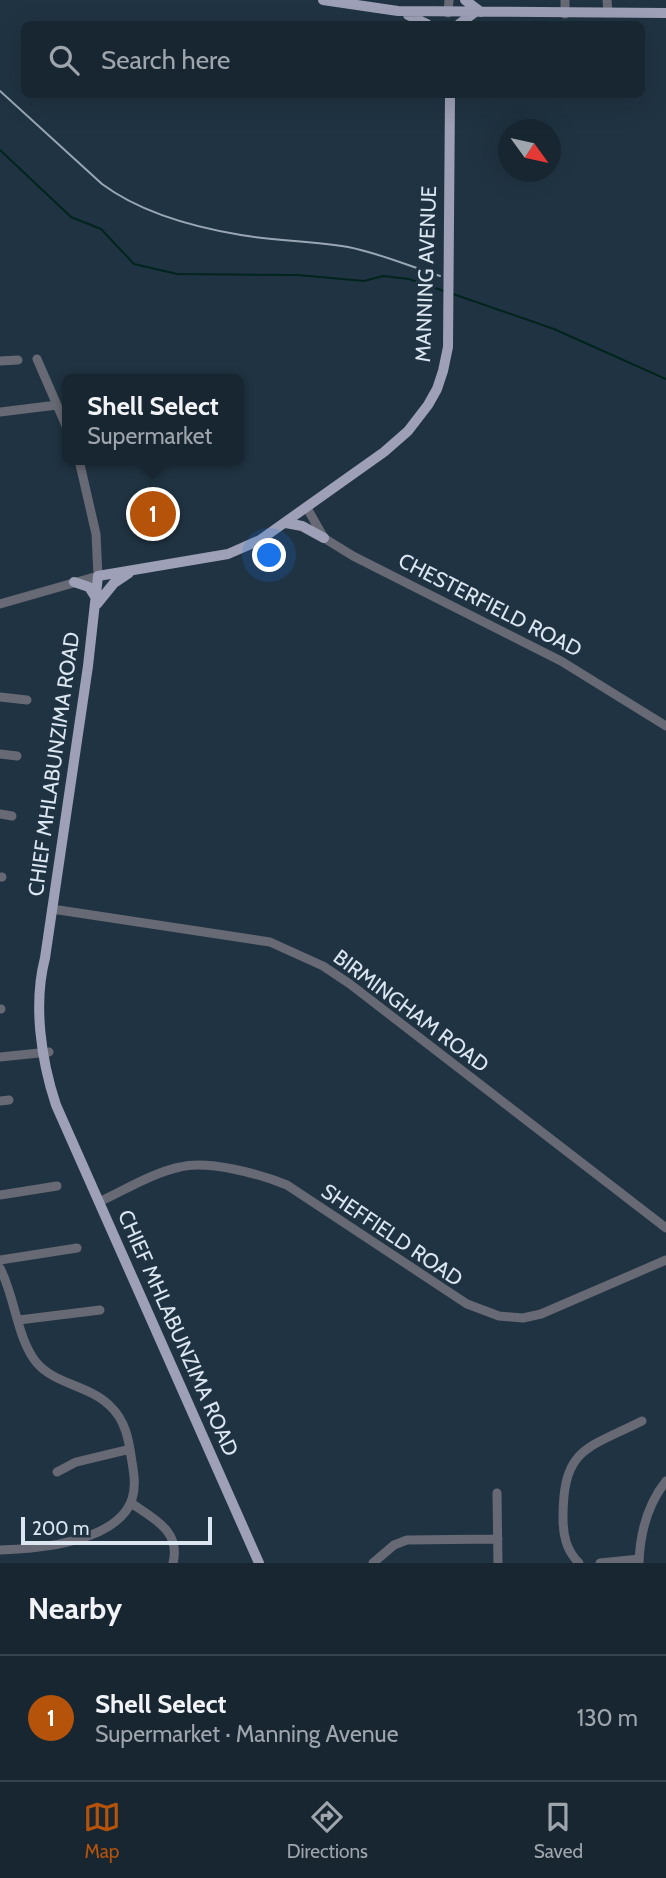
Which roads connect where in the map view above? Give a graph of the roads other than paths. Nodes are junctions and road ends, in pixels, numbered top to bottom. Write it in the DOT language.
graph roads {
  1 [pos="323,0"];
  2 [pos="449,0"];
  3 [pos="465,0"];
  4 [pos="565,0"];
  5 [pos="607,0"];
  6 [pos="398,11"];
  7 [pos="477,13"];
  8 [pos="565,13"];
  9 [pos="608,13"];
  10 [pos="666,13"];
  11 [pos="449,19"];
  12 [pos="420,21"];
  13 [pos="464,21"];
  14 [pos="450,98"];
  15 [pos="37,359"];
  16 [pos="18,360"];
  17 [pos="0,361"];
  18 [pos="57,405"];
  19 [pos="0,412"];
  20 [pos="62,416"];
  21 [pos="80,465"];
  22 [pos="307,508"];
  23 [pos="286,523"];
  24 [pos="324,538"];
  25 [pos="138,568"];
  26 [pos="98,576"];
  27 [pos="74,582"];
  28 [pos="0,604"];
  29 [pos="97,604"];
  30 [pos="0,697"];
  31 [pos="27,700"];
  32 [pos="666,726"];
  33 [pos="0,754"];
  34 [pos="17,756"];
  35 [pos="0,814"];
  36 [pos="12,816"];
  37 [pos="52,909"];
  38 [pos="46,1052"];
  39 [pos="0,1057"];
  40 [pos="57,1186"];
  41 [pos="0,1195"];
  42 [pos="99,1202"];
  43 [pos="666,1228"];
  44 [pos="76,1248"];
  45 [pos="0,1260"];
  46 [pos="666,1260"];
  47 [pos="2,1275"];
  48 [pos="100,1310"];
  49 [pos="19,1320"];
  50 [pos="642,1421"];
  51 [pos="130,1449"];
  52 [pos="57,1472"];
  53 [pos="666,1481"];
  54 [pos="498,1493"];
  55 [pos="131,1503"];
  56 [pos="498,1539"];
  57 [pos="0,1550"];
  58 [pos="639,1561"];
  59 [pos="173,1563"];
  60 [pos="259,1563"];
  61 [pos="373,1563"];
  62 [pos="498,1563"];
  63 [pos="579,1563"];
  64 [pos="600,1563"];
  1 -- 6 [label="main road"];
  2 -- 11 [label="street"];
  3 -- 7 [label="main road"];
  4 -- 8 [label="street"];
  5 -- 9 [label="street"];
  6 -- 11 [label="main road"];
  6 -- 12 [label="main road"];
  7 -- 8 [label="main road"];
  7 -- 11 [label="main road"];
  7 -- 13 [label="main road"];
  8 -- 9 [label="main road"];
  9 -- 10 [label="main road"];
  14 -- 22 [label="main road, MANNING AVENUE"];
  15 -- 18 [label="street"];
  16 -- 17 [label="street"];
  18 -- 19 [label="street"];
  18 -- 20 [label="street"];
  21 -- 26 [label="street"];
  22 -- 23 [label="main road, MANNING AVENUE"];
  22 -- 24 [label="street, CHESTERFIELD ROAD"];
  23 -- 24 [label="main road"];
  23 -- 25 [label="main road, MANNING AVENUE"];
  24 -- 32 [label="street, CHESTERFIELD ROAD"];
  25 -- 26 [label="main road, MANNING AVENUE"];
  25 -- 29 [label="main road"];
  26 -- 27 [label="street"];
  26 -- 29 [label="main road, CHIEF MHLABUNZIMA ROAD"];
  27 -- 28 [label="street"];
  27 -- 29 [label="main road"];
  29 -- 37 [label="main road, CHIEF MHLABUNZIMA ROAD"];
  30 -- 31 [label="street"];
  33 -- 34 [label="street"];
  35 -- 36 [label="street"];
  37 -- 38 [label="main road, CHIEF MHLABUNZIMA ROAD"];
  37 -- 43 [label="street, BIRMINGHAM ROAD"];
  38 -- 39 [label="street"];
  38 -- 42 [label="main road, CHIEF MHLABUNZIMA ROAD"];
  40 -- 41 [label="street"];
  42 -- 46 [label="street, SHEFFIELD ROAD"];
  42 -- 60 [label="main road, CHIEF MHLABUNZIMA ROAD"];
  44 -- 45 [label="street"];
  47 -- 49 [label="street"];
  48 -- 49 [label="street"];
  49 -- 51 [label="street"];
  50 -- 63 [label="street"];
  51 -- 52 [label="street"];
  51 -- 55 [label="street"];
  53 -- 58 [label="street"];
  54 -- 56 [label="street"];
  55 -- 57 [label="street"];
  55 -- 59 [label="street"];
  56 -- 61 [label="street"];
  56 -- 62 [label="street"];
  58 -- 64 [label="street"];
}
